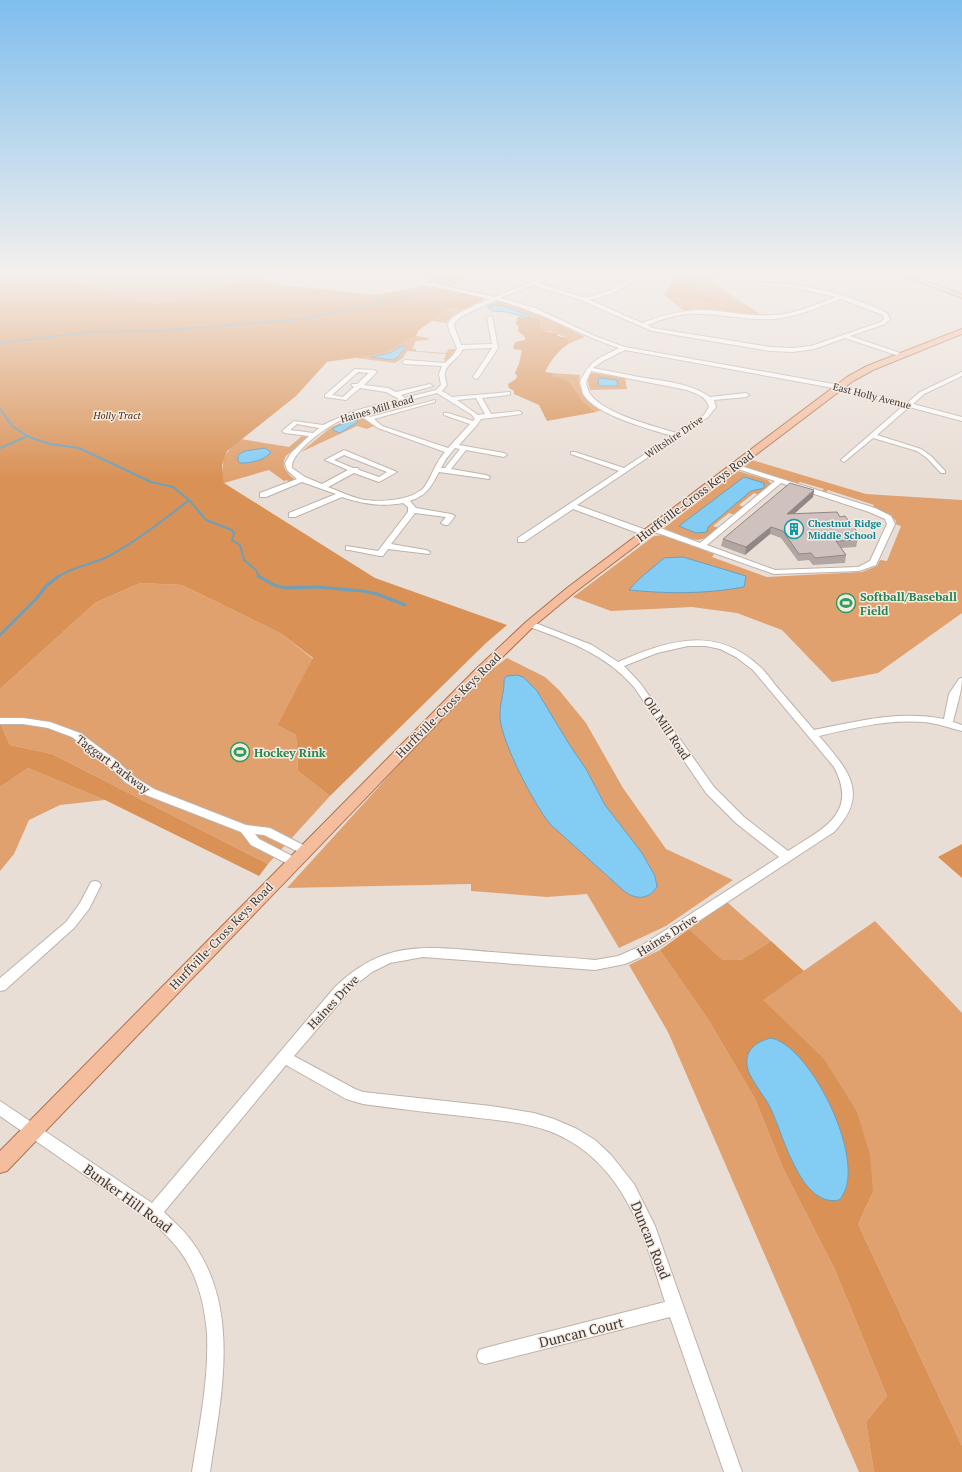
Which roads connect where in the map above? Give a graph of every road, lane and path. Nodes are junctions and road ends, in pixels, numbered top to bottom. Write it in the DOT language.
graph roads {
  1 [pos="457,343"];
  2 [pos="494,343"];
  3 [pos="608,343"];
  4 [pos="736,343"];
  5 [pos="828,343"];
  6 [pos="863,343"];
  7 [pos="932,343"];
  8 [pos="494,346"];
  9 [pos="459,347"];
  10 [pos="624,348"];
  11 [pos="901,355"];
  12 [pos="405,362"];
  13 [pos="447,365"];
  14 [pos="589,370"];
  15 [pos="962,374"];
  16 [pos="476,377"];
  17 [pos="342,383"];
  18 [pos="359,386"];
  19 [pos="430,386"];
  20 [pos="839,387"];
  21 [pos="438,391"];
  22 [pos="508,393"];
  23 [pos="397,394"];
  24 [pos="746,395"];
  25 [pos="478,396"];
  26 [pos="452,399"];
  27 [pos="708,399"];
  28 [pos="405,400"];
  29 [pos="433,401"];
  30 [pos="908,405"];
  31 [pos="359,412"];
  32 [pos="519,413"];
  33 [pos="446,414"];
  34 [pos="489,416"];
  35 [pos="477,417"];
  36 [pos="368,419"];
  37 [pos="962,419"];
  38 [pos="475,424"];
  39 [pos="324,427"];
  40 [pos="313,435"];
  41 [pos="677,435"];
  42 [pos="872,436"];
  43 [pos="454,446"];
  44 [pos="464,448"];
  45 [pos="449,452"];
  46 [pos="573,453"];
  47 [pos="504,455"];
  48 [pos="844,460"];
  49 [pos="368,462"];
  50 [pos="734,466"];
  51 [pos="436,469"];
  52 [pos="353,470"];
  53 [pos="447,470"];
  54 [pos="624,470"];
  55 [pos="943,472"];
  56 [pos="486,477"];
  57 [pos="302,479"];
  58 [pos="780,481"];
  59 [pos="322,487"];
  60 [pos="343,494"];
  61 [pos="263,495"];
  62 [pos="405,500"];
  63 [pos="572,506"];
  64 [pos="413,510"];
  65 [pos="292,515"];
  66 [pos="446,523"];
  67 [pos="649,531"];
  68 [pos="521,540"];
  69 [pos="386,546"];
  70 [pos="701,546"];
  71 [pos="349,548"];
  72 [pos="426,552"];
  73 [pos="530,624"];
  74 [pos="618,665"];
  75 [pos="962,681"];
  76 [pos="0,720"];
  77 [pos="948,723"];
  78 [pos="962,728"];
  79 [pos="813,734"];
  80 [pos="245,829"];
  81 [pos="305,851"];
  82 [pos="787,857"];
  83 [pos="294,862"];
  84 [pos="95,885"];
  85 [pos="0,986"];
  86 [pos="284,1057"];
  87 [pos="0,1108"];
  88 [pos="33,1131"];
  89 [pos="0,1164"];
  90 [pos="153,1213"];
  91 [pos="676,1307"];
  92 [pos="485,1356"];
  93 [pos="201,1472"];
  94 [pos="733,1472"];
  1 -- 9 [label="street"];
  2 -- 8 [label="street"];
  3 -- 10 [label="street, East Holly Avenue"];
  4 -- 5 [label="street"];
  6 -- 11 [label="street"];
  7 -- 11 [label="main road, Hurffville-Cross Keys Road"];
  8 -- 9 [label="street"];
  8 -- 16 [label="street"];
  9 -- 13 [label="street"];
  10 -- 14 [label="street"];
  10 -- 20 [label="street, East Holly Avenue"];
  11 -- 20 [label="main road, Hurffville-Cross Keys Road"];
  12 -- 13 [label="street"];
  13 -- 21 [label="street"];
  14 -- 27 [label="street, Wiltshire Drive"];
  14 -- 41 [label="street"];
  15 -- 30 [label="street"];
  17 -- 18 [label="street"];
  17 -- 18 [label="street"];
  17 -- 18 [label="street"];
  18 -- 23 [label="street"];
  19 -- 23 [label="street"];
  20 -- 30 [label="street, East Holly Avenue"];
  20 -- 50 [label="main road, Hurffville-Cross Keys Road"];
  21 -- 26 [label="street"];
  21 -- 28 [label="street, Haines Mill Road"];
  22 -- 25 [label="street"];
  23 -- 28 [label="street"];
  24 -- 27 [label="street"];
  25 -- 26 [label="street"];
  25 -- 34 [label="street"];
  26 -- 35 [label="street"];
  27 -- 41 [label="street, Wiltshire Drive"];
  28 -- 31 [label="street, Haines Mill Road"];
  29 -- 36 [label="street"];
  30 -- 37 [label="street, East Holly Avenue"];
  30 -- 42 [label="street"];
  31 -- 36 [label="street"];
  31 -- 39 [label="street, Haines Mill Road"];
  32 -- 34 [label="street"];
  33 -- 38 [label="street"];
  34 -- 35 [label="street"];
  35 -- 38 [label="street, Haines Mill Road"];
  36 -- 45 [label="street"];
  38 -- 43 [label="street, Haines Mill Road"];
  39 -- 40 [label="street, Haines Mill Road"];
  39 -- 40 [label="street"];
  40 -- 57 [label="street, Haines Mill Road"];
  41 -- 54 [label="street, Wiltshire Drive"];
  42 -- 48 [label="street"];
  42 -- 55 [label="street"];
  43 -- 44 [label="street"];
  43 -- 45 [label="street, Haines Mill Road"];
  44 -- 47 [label="street"];
  44 -- 53 [label="street"];
  45 -- 51 [label="street, Haines Mill Road"];
  46 -- 54 [label="street"];
  49 -- 52 [label="street"];
  49 -- 52 [label="street"];
  49 -- 52 [label="street"];
  50 -- 58 [label="street"];
  50 -- 67 [label="main road, Hurffville-Cross Keys Road"];
  51 -- 53 [label="street"];
  51 -- 62 [label="street, Haines Mill Road"];
  52 -- 59 [label="street"];
  53 -- 56 [label="street"];
  54 -- 63 [label="street, Wiltshire Drive"];
  57 -- 59 [label="street, Haines Mill Road"];
  57 -- 61 [label="street"];
  58 -- 70 [label="street"];
  58 -- 70 [label="street"];
  59 -- 60 [label="street, Haines Mill Road"];
  60 -- 62 [label="street, Haines Mill Road"];
  60 -- 65 [label="street"];
  62 -- 64 [label="street"];
  63 -- 67 [label="street"];
  63 -- 68 [label="street, Wiltshire Drive"];
  64 -- 66 [label="street"];
  64 -- 69 [label="street"];
  67 -- 70 [label="street"];
  67 -- 73 [label="main road, Hurffville-Cross Keys Road"];
  69 -- 71 [label="street"];
  69 -- 72 [label="street"];
  73 -- 74 [label="street, Old Mill Road"];
  73 -- 81 [label="main road, Hurffville-Cross Keys Road"];
  74 -- 79 [label="street, Haines Drive"];
  74 -- 82 [label="street, Old Mill Road"];
  75 -- 77 [label="street"];
  76 -- 80 [label="street, Taggart Parkway"];
  77 -- 78 [label="street"];
  77 -- 79 [label="street"];
  79 -- 82 [label="street, Haines Drive"];
  80 -- 81 [label="street, Taggart Parkway"];
  80 -- 83 [label="street, Taggart Parkway"];
  81 -- 83 [label="main road, Hurffville-Cross Keys Road"];
  82 -- 86 [label="street, Haines Drive"];
  83 -- 88 [label="main road, Hurffville-Cross Keys Road"];
  84 -- 85 [label="street"];
  86 -- 90 [label="street, Haines Drive"];
  86 -- 91 [label="street, Duncan Road"];
  87 -- 88 [label="street, Bunker Hill Road"];
  88 -- 89 [label="main road, Hurffville-Cross Keys Road"];
  88 -- 90 [label="street, Bunker Hill Road"];
  90 -- 93 [label="street, Bunker Hill Road"];
  91 -- 92 [label="street, Duncan Court"];
  91 -- 94 [label="street, Duncan Road"];
}
